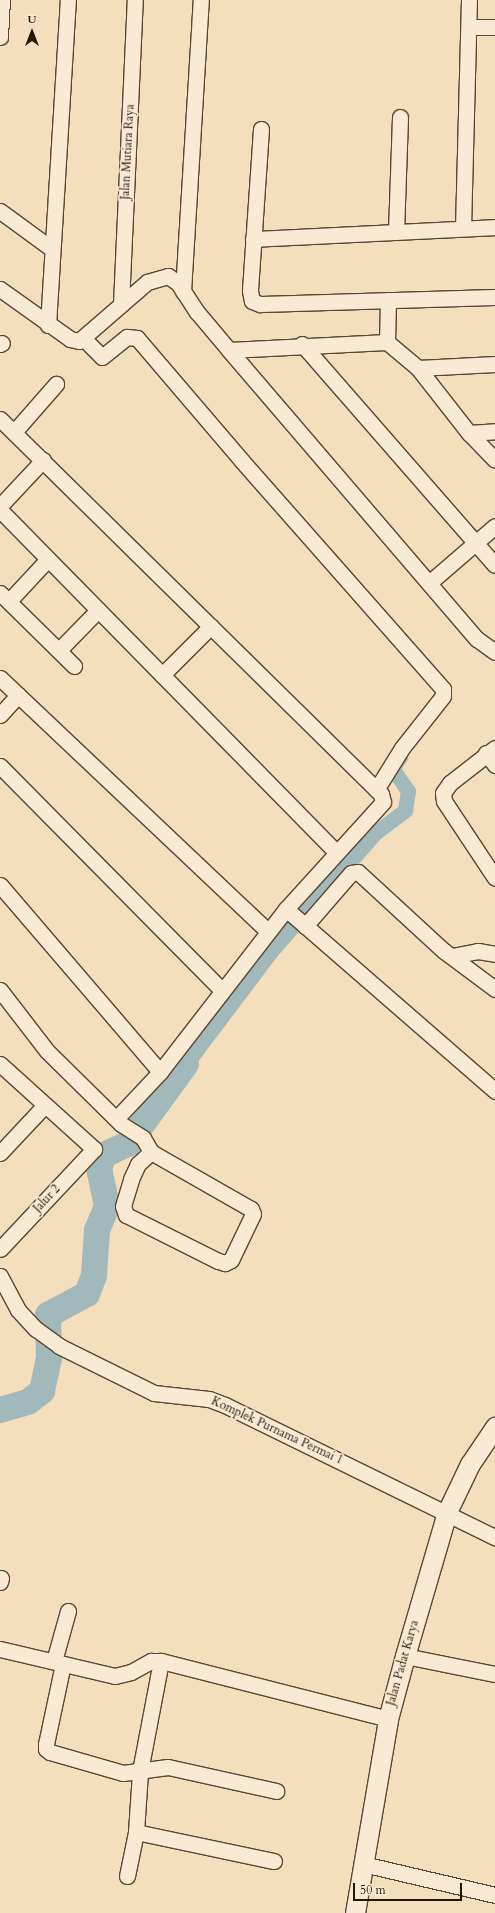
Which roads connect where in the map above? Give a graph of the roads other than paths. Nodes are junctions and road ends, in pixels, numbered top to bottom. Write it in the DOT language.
graph roads {
  1 [pos="2,0"];
  2 [pos="68,0"];
  3 [pos="135,0"];
  4 [pos="201,0"];
  5 [pos="469,0"];
  6 [pos="469,27"];
  7 [pos="495,27"];
  8 [pos="0,37"];
  9 [pos="400,117"];
  10 [pos="262,130"];
  11 [pos="0,211"];
  12 [pos="495,227"];
  13 [pos="463,228"];
  14 [pos="396,232"];
  15 [pos="254,240"];
  16 [pos="52,249"];
  17 [pos="0,289"];
  18 [pos="183,291"];
  19 [pos="495,297"];
  20 [pos="388,300"];
  21 [pos="121,304"];
  22 [pos="48,325"];
  23 [pos="84,339"];
  24 [pos="387,342"];
  25 [pos="302,344"];
  26 [pos="229,350"];
  27 [pos="495,364"];
  28 [pos="418,368"];
  29 [pos="56,384"];
  30 [pos="0,418"];
  31 [pos="495,431"];
  32 [pos="14,432"];
  33 [pos="469,433"];
  34 [pos="43,460"];
  35 [pos="495,460"];
  36 [pos="0,506"];
  37 [pos="0,510"];
  38 [pos="495,526"];
  39 [pos="474,543"];
  40 [pos="48,559"];
  41 [pos="495,565"];
  42 [pos="429,583"];
  43 [pos="4,597"];
  44 [pos="98,610"];
  45 [pos="211,626"];
  46 [pos="59,650"];
  47 [pos="495,652"];
  48 [pos="74,666"];
  49 [pos="162,675"];
  50 [pos="0,678"];
  51 [pos="18,695"];
  52 [pos="0,714"];
  53 [pos="490,750"];
  54 [pos="495,765"];
  55 [pos="0,766"];
  56 [pos="376,790"];
  57 [pos="336,852"];
  58 [pos="495,878"];
  59 [pos="0,885"];
  60 [pos="297,919"];
  61 [pos="268,931"];
  62 [pos="495,954"];
  63 [pos="452,956"];
  64 [pos="495,989"];
  65 [pos="0,990"];
  66 [pos="222,990"];
  67 [pos="0,1064"];
  68 [pos="160,1072"];
  69 [pos="495,1091"];
  70 [pos="44,1106"];
  71 [pos="122,1123"];
  72 [pos="0,1152"];
  73 [pos="151,1152"];
  74 [pos="0,1249"];
  75 [pos="0,1276"];
  76 [pos="495,1427"];
  77 [pos="447,1512"];
  78 [pos="495,1538"];
  79 [pos="68,1611"];
  80 [pos="0,1649"];
  81 [pos="405,1656"];
  82 [pos="161,1661"];
  83 [pos="59,1663"];
  84 [pos="495,1674"];
  85 [pos="388,1718"];
  86 [pos="140,1772"];
  87 [pos="276,1791"];
  88 [pos="136,1832"];
  89 [pos="274,1861"];
  90 [pos="363,1864"];
  91 [pos="127,1876"];
  92 [pos="495,1895"];
  93 [pos="355,1913"];
  1 -- 8 [label="street"];
  2 -- 16 [label="street"];
  3 -- 21 [label="street, Jalan Mutiara Raya"];
  4 -- 18 [label="street"];
  5 -- 6 [label="street"];
  6 -- 7 [label="street"];
  6 -- 13 [label="street"];
  9 -- 14 [label="street"];
  10 -- 15 [label="street"];
  11 -- 16 [label="street"];
  12 -- 13 [label="street"];
  13 -- 14 [label="street"];
  14 -- 15 [label="street"];
  15 -- 20 [label="street"];
  16 -- 22 [label="street"];
  17 -- 22 [label="street"];
  18 -- 21 [label="street"];
  18 -- 26 [label="street"];
  19 -- 20 [label="street"];
  20 -- 24 [label="street"];
  21 -- 23 [label="street"];
  22 -- 23 [label="street"];
  23 -- 56 [label="street"];
  24 -- 25 [label="street"];
  24 -- 28 [label="street"];
  25 -- 26 [label="street"];
  25 -- 39 [label="street"];
  26 -- 42 [label="street"];
  27 -- 28 [label="street"];
  28 -- 33 [label="street"];
  29 -- 32 [label="street"];
  30 -- 32 [label="street"];
  31 -- 33 [label="street"];
  32 -- 34 [label="street"];
  33 -- 35 [label="street"];
  34 -- 36 [label="street"];
  34 -- 45 [label="street"];
  37 -- 40 [label="street"];
  38 -- 39 [label="street"];
  39 -- 41 [label="street"];
  39 -- 42 [label="street"];
  40 -- 43 [label="street"];
  40 -- 44 [label="street"];
  42 -- 47 [label="street"];
  43 -- 46 [label="street"];
  44 -- 46 [label="street"];
  44 -- 49 [label="street"];
  45 -- 49 [label="street"];
  45 -- 56 [label="street"];
  46 -- 48 [label="street"];
  49 -- 57 [label="street"];
  50 -- 51 [label="street"];
  51 -- 52 [label="street"];
  51 -- 61 [label="street"];
  53 -- 54 [label="street"];
  53 -- 58 [label="street"];
  55 -- 66 [label="street"];
  56 -- 57 [label="street"];
  57 -- 60 [label="street"];
  59 -- 68 [label="street"];
  60 -- 61 [label="street"];
  60 -- 63 [label="street"];
  60 -- 69 [label="street"];
  61 -- 66 [label="street"];
  62 -- 63 [label="street"];
  63 -- 64 [label="street"];
  65 -- 71 [label="street"];
  66 -- 68 [label="street"];
  67 -- 70 [label="street"];
  68 -- 71 [label="street"];
  70 -- 72 [label="street"];
  70 -- 74 [label="street, Jalur 2"];
  71 -- 73 [label="street"];
  73 -- 73 [label="street"];
  75 -- 77 [label="street, Komplek Purnama Permai 1"];
  76 -- 77 [label="street, Jalan Padat Karya"];
  77 -- 78 [label="street, Komplek Purnama Permai 1"];
  77 -- 81 [label="street, Jalan Padat Karya"];
  79 -- 83 [label="street"];
  80 -- 83 [label="street"];
  81 -- 84 [label="street"];
  81 -- 85 [label="street, Jalan Padat Karya"];
  82 -- 83 [label="street"];
  82 -- 85 [label="street"];
  82 -- 86 [label="street"];
  83 -- 86 [label="street"];
  85 -- 90 [label="street, Jalan Padat Karya"];
  86 -- 87 [label="street"];
  86 -- 88 [label="street"];
  88 -- 89 [label="street"];
  88 -- 91 [label="street"];
  90 -- 92 [label="street"];
  90 -- 93 [label="street, Jalan Padat Karya"];
}
